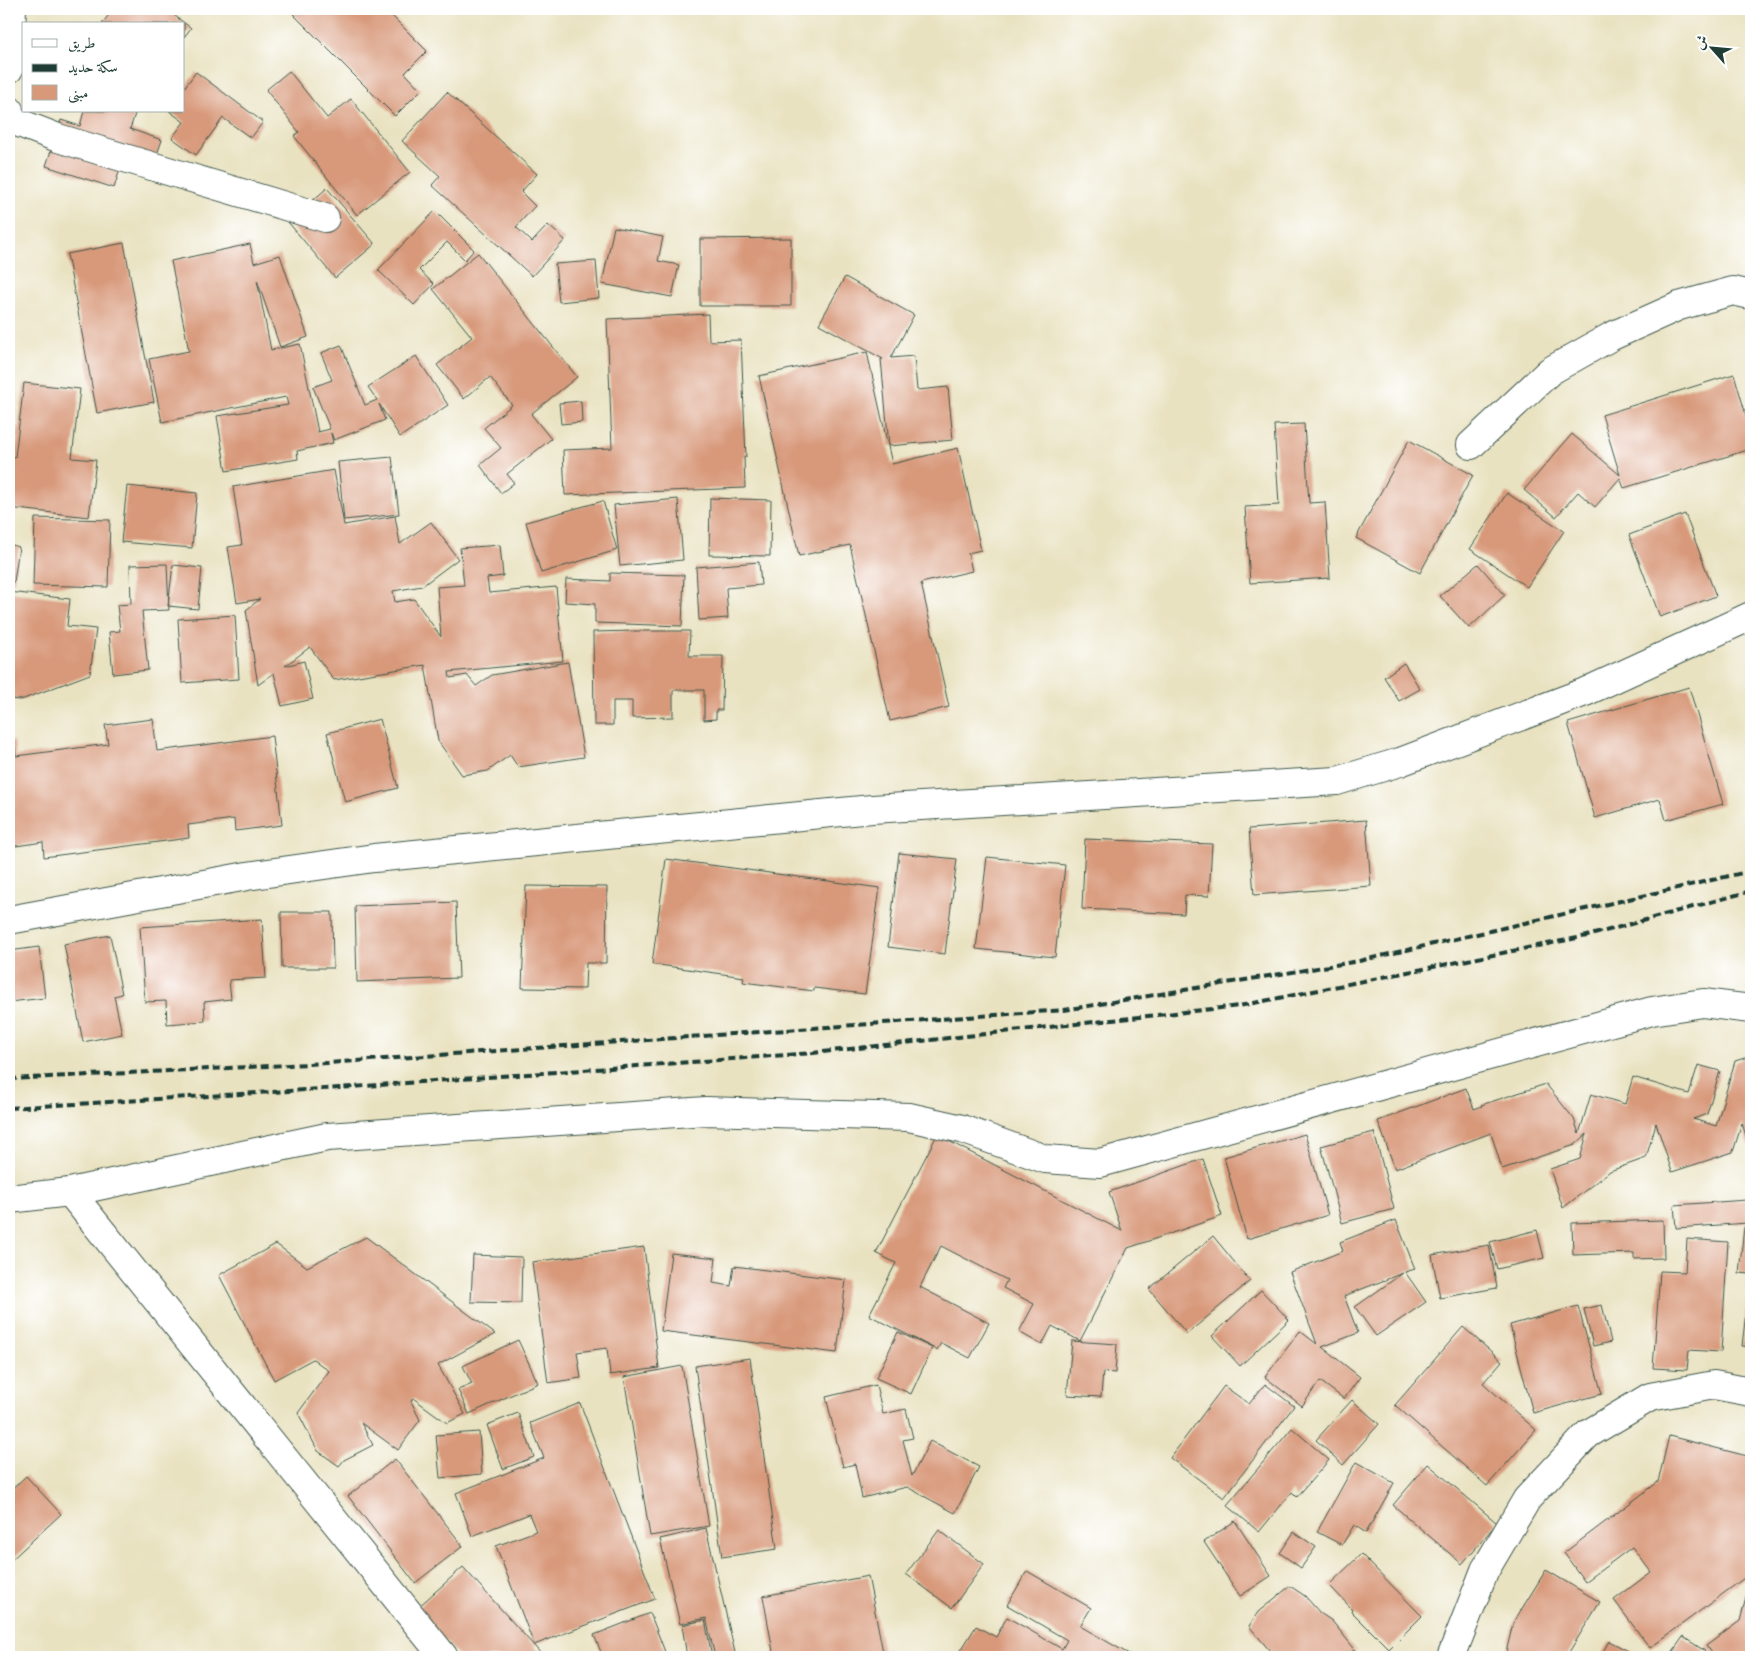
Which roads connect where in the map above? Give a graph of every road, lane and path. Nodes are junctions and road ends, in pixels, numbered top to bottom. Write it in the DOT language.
graph roads {
  1 [pos="12,9"];
  2 [pos="9,69"];
  3 [pos="9,110"];
  4 [pos="9,119"];
  5 [pos="325,218"];
  6 [pos="1751,296"];
  7 [pos="1471,445"];
  8 [pos="1751,616"];
  9 [pos="9,920"];
  10 [pos="1751,1009"];
  11 [pos="70,1192"];
  12 [pos="9,1199"];
  13 [pos="1751,1392"];
  14 [pos="444,1657"];
  15 [pos="1451,1657"];
  1 -- 2 [label="street"];
  3 -- 4 [label="street"];
  4 -- 5 [label="street"];
  6 -- 7 [label="street"];
  8 -- 9 [label="street"];
  10 -- 11 [label="street"];
  11 -- 12 [label="street"];
  11 -- 14 [label="street"];
  13 -- 15 [label="street"];
}
